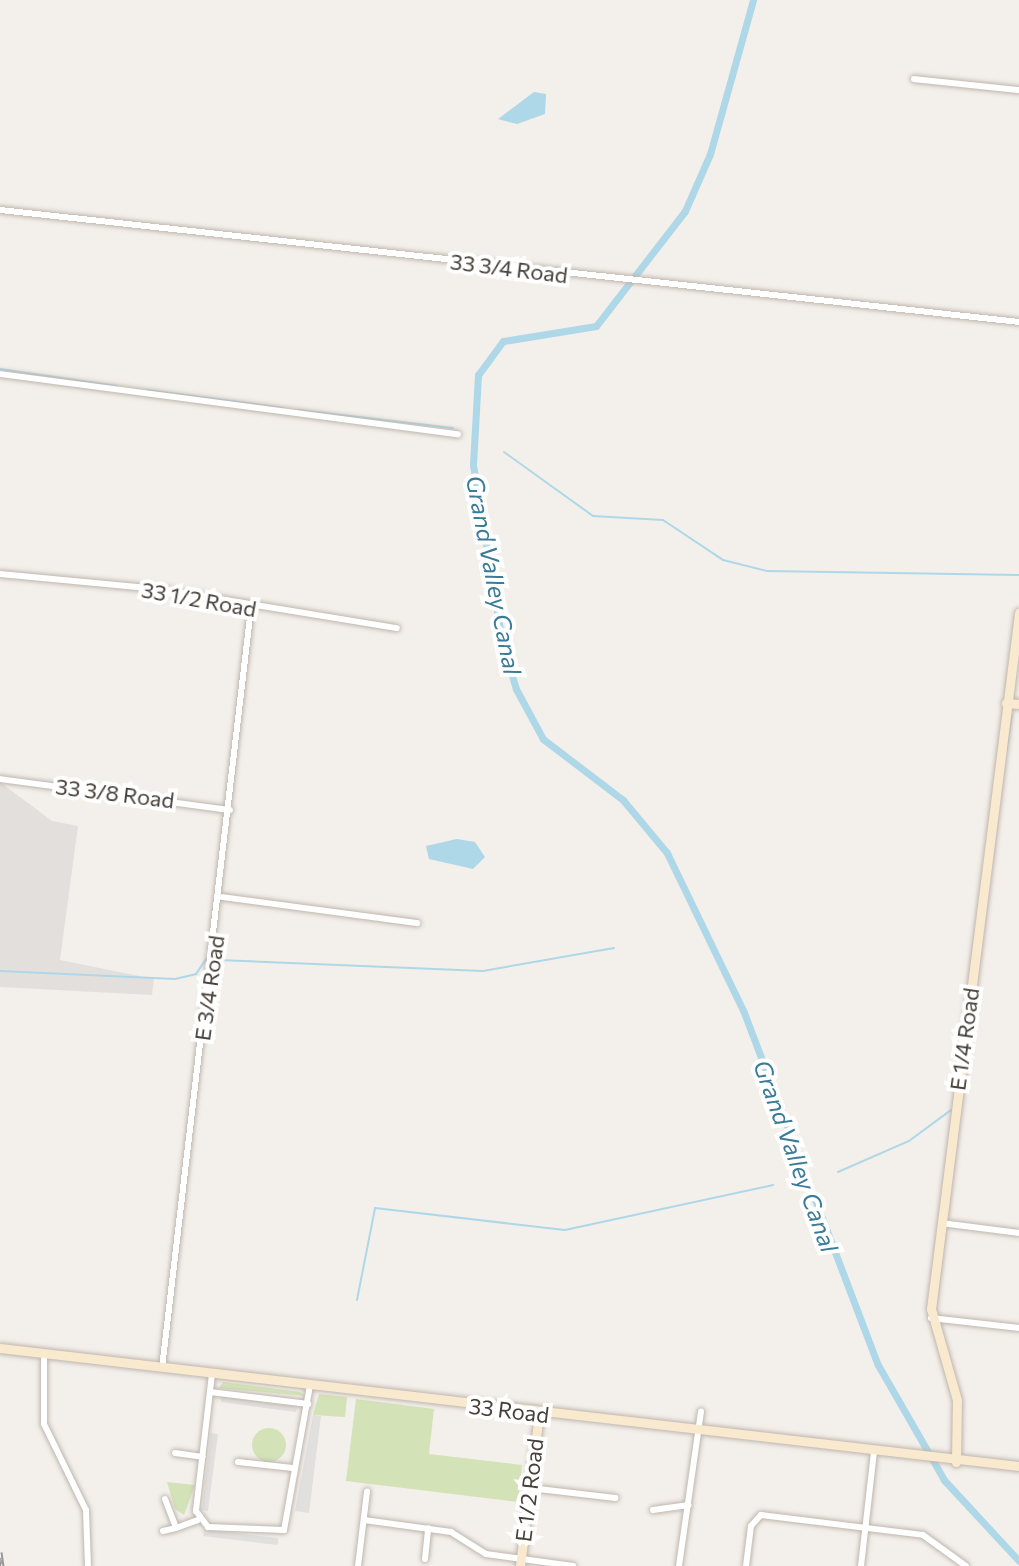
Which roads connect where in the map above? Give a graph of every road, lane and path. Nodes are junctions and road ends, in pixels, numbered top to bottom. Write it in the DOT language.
graph roads {
  1 [pos="914,79"];
  2 [pos="1019,90"];
  3 [pos="0,210"];
  4 [pos="1019,322"];
  5 [pos="0,374"];
  6 [pos="458,434"];
  7 [pos="0,574"];
  8 [pos="251,608"];
  9 [pos="1019,613"];
  10 [pos="397,628"];
  11 [pos="1006,703"];
  12 [pos="1019,704"];
  13 [pos="0,779"];
  14 [pos="230,810"];
  15 [pos="222,897"];
  16 [pos="417,923"];
  17 [pos="941,1223"];
  18 [pos="1019,1233"];
  19 [pos="931,1318"];
  20 [pos="1019,1328"];
  21 [pos="0,1348"];
  22 [pos="44,1353"];
  23 [pos="162,1368"];
  24 [pos="212,1374"];
  25 [pos="310,1386"];
  26 [pos="210,1392"];
  27 [pos="308,1404"];
  28 [pos="701,1412"];
  29 [pos="539,1413"];
  30 [pos="699,1431"];
  31 [pos="874,1452"];
  32 [pos="175,1453"];
  33 [pos="203,1457"];
  34 [pos="238,1462"];
  35 [pos="956,1462"];
  36 [pos="1019,1466"];
  37 [pos="293,1468"];
  38 [pos="530,1488"];
  39 [pos="367,1492"];
  40 [pos="615,1498"];
  41 [pos="165,1499"];
  42 [pos="689,1505"];
  43 [pos="653,1510"];
  44 [pos="198,1520"];
  45 [pos="364,1520"];
  46 [pos="865,1527"];
  47 [pos="176,1528"];
  48 [pos="428,1528"];
  49 [pos="163,1531"];
  50 [pos="425,1559"];
  51 [pos="520,1563"];
  52 [pos="964,1565"];
  53 [pos="88,1566"];
  54 [pos="358,1566"];
  55 [pos="573,1566"];
  56 [pos="679,1566"];
  57 [pos="746,1566"];
  58 [pos="861,1566"];
  1 -- 2 [label="street"];
  3 -- 4 [label="street, 33 3/4 Road"];
  5 -- 6 [label="street"];
  7 -- 8 [label="street, 33 1/2 Road"];
  8 -- 10 [label="street, 33 1/2 Road"];
  8 -- 14 [label="street, E 3/4 Road"];
  9 -- 11 [label="main road, E 1/4 Road"];
  11 -- 12 [label="main road"];
  11 -- 17 [label="main road, E 1/4 Road"];
  13 -- 14 [label="street, 33 3/8 Road"];
  14 -- 15 [label="street, E 3/4 Road"];
  15 -- 16 [label="street"];
  15 -- 23 [label="street, E 3/4 Road"];
  17 -- 18 [label="street"];
  17 -- 19 [label="main road, E 1/4 Road"];
  19 -- 20 [label="street"];
  19 -- 35 [label="main road, E 1/4 Road"];
  21 -- 22 [label="main road, 33 Road"];
  22 -- 23 [label="main road, 33 Road"];
  22 -- 53 [label="street"];
  23 -- 24 [label="main road, 33 Road"];
  24 -- 25 [label="main road, 33 Road"];
  24 -- 26 [label="street"];
  25 -- 27 [label="street"];
  25 -- 29 [label="main road, 33 Road"];
  26 -- 27 [label="street"];
  26 -- 33 [label="street"];
  27 -- 37 [label="street"];
  28 -- 30 [label="street"];
  29 -- 30 [label="main road, 33 Road"];
  29 -- 38 [label="main road, E 1/2 Road"];
  30 -- 31 [label="main road, 33 Road"];
  30 -- 42 [label="street"];
  31 -- 35 [label="main road, 33 Road"];
  31 -- 46 [label="street"];
  32 -- 33 [label="street"];
  33 -- 44 [label="street"];
  34 -- 37 [label="street"];
  35 -- 36 [label="main road, 33 Road"];
  37 -- 44 [label="street"];
  38 -- 40 [label="street"];
  38 -- 51 [label="main road, E 1/2 Road"];
  39 -- 45 [label="street"];
  41 -- 47 [label="street"];
  42 -- 43 [label="street"];
  42 -- 56 [label="street"];
  44 -- 47 [label="street"];
  45 -- 48 [label="street"];
  45 -- 54 [label="street"];
  46 -- 52 [label="street"];
  46 -- 57 [label="street"];
  46 -- 58 [label="street"];
  47 -- 49 [label="street"];
  48 -- 50 [label="street"];
  48 -- 51 [label="street"];
  51 -- 55 [label="street"];
}
